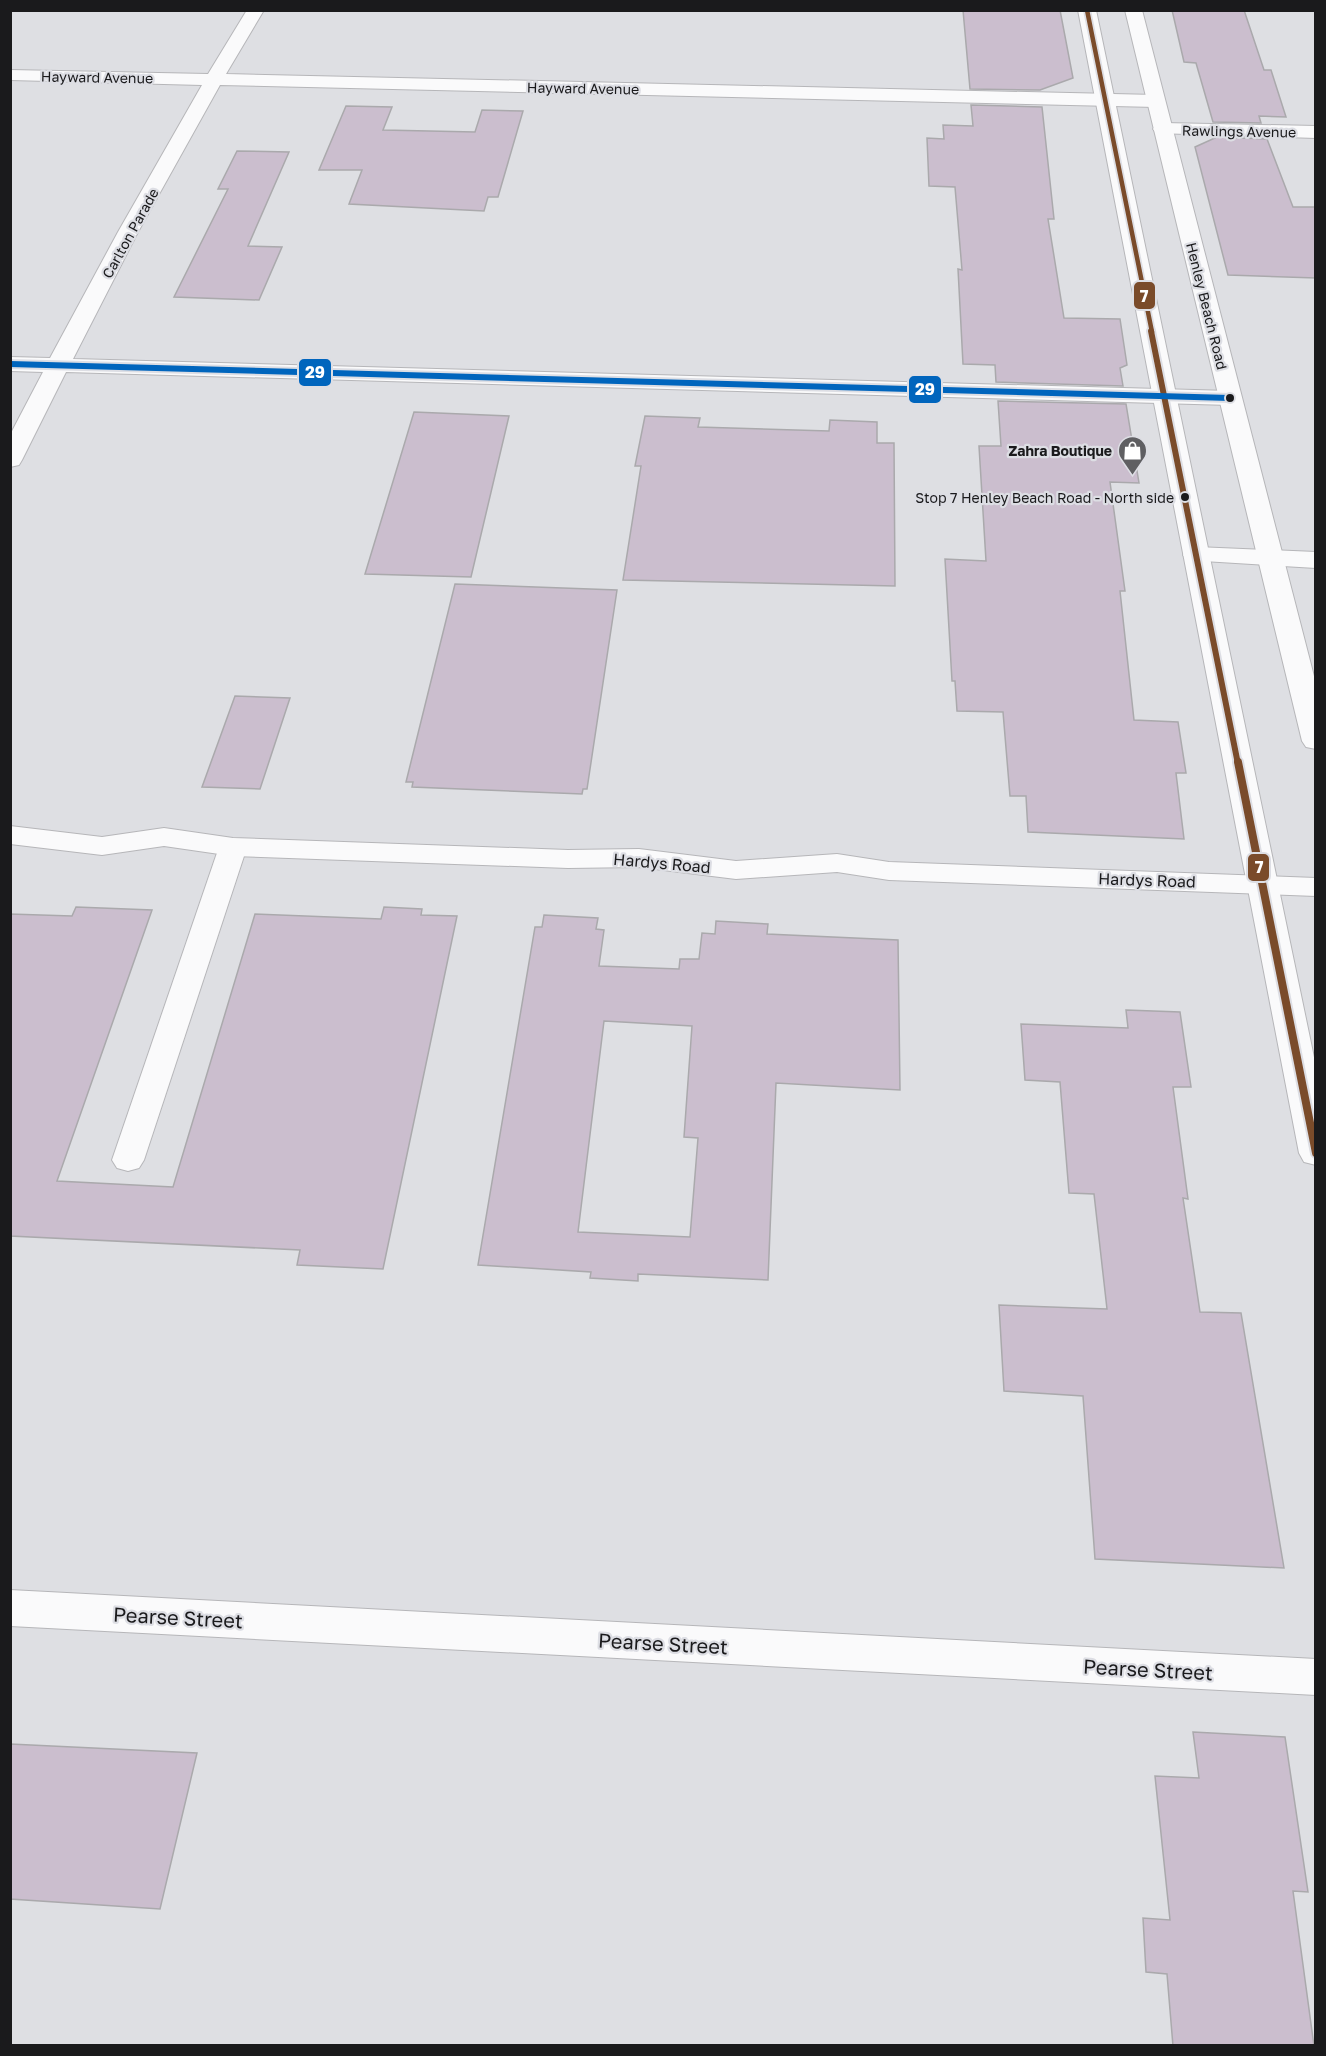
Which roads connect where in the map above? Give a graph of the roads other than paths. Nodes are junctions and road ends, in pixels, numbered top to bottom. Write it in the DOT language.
graph roads {
  1 [pos="256,10"];
  2 [pos="1087,10"];
  3 [pos="1133,10"];
  4 [pos="10,75"];
  5 [pos="213,80"];
  6 [pos="1105,100"];
  7 [pos="1156,101"];
  8 [pos="1163,129"];
  9 [pos="1316,132"];
  10 [pos="10,364"];
  11 [pos="58,365"];
  12 [pos="1165,397"];
  13 [pos="1230,398"];
  14 [pos="10,460"];
  15 [pos="1197,555"];
  16 [pos="1270,558"];
  17 [pos="1316,560"];
  18 [pos="1316,741"];
  19 [pos="10,835"];
  20 [pos="233,848"];
  21 [pos="1262,885"];
  22 [pos="1316,887"];
  23 [pos="1316,1153"];
  24 [pos="128,1160"];
  25 [pos="10,1608"];
  26 [pos="1316,1677"];
  1 -- 5 [label="street, Carlton Parade"];
  2 -- 6 [label="street"];
  3 -- 7 [label="street, Henley Beach Road"];
  4 -- 5 [label="street, Hayward Avenue"];
  5 -- 6 [label="street, Hayward Avenue"];
  5 -- 11 [label="street, Carlton Parade"];
  6 -- 7 [label="street, Hayward Avenue"];
  6 -- 12 [label="street"];
  7 -- 8 [label="street, Henley Beach Road"];
  8 -- 9 [label="street, Rawlings Avenue"];
  8 -- 13 [label="street, Henley Beach Road"];
  10 -- 11 [label="street"];
  11 -- 12 [label="street"];
  11 -- 14 [label="street, Carlton Parade"];
  12 -- 13 [label="street"];
  12 -- 15 [label="street"];
  13 -- 16 [label="street, Henley Beach Road"];
  15 -- 16 [label="street"];
  15 -- 21 [label="street"];
  16 -- 17 [label="street"];
  16 -- 18 [label="street, Henley Beach Road"];
  19 -- 20 [label="street, Hardys Road"];
  20 -- 21 [label="street, Hardys Road"];
  20 -- 24 [label="lane"];
  21 -- 22 [label="street, Hardys Road"];
  21 -- 23 [label="street"];
  25 -- 26 [label="street, Pearse Street"];
}
